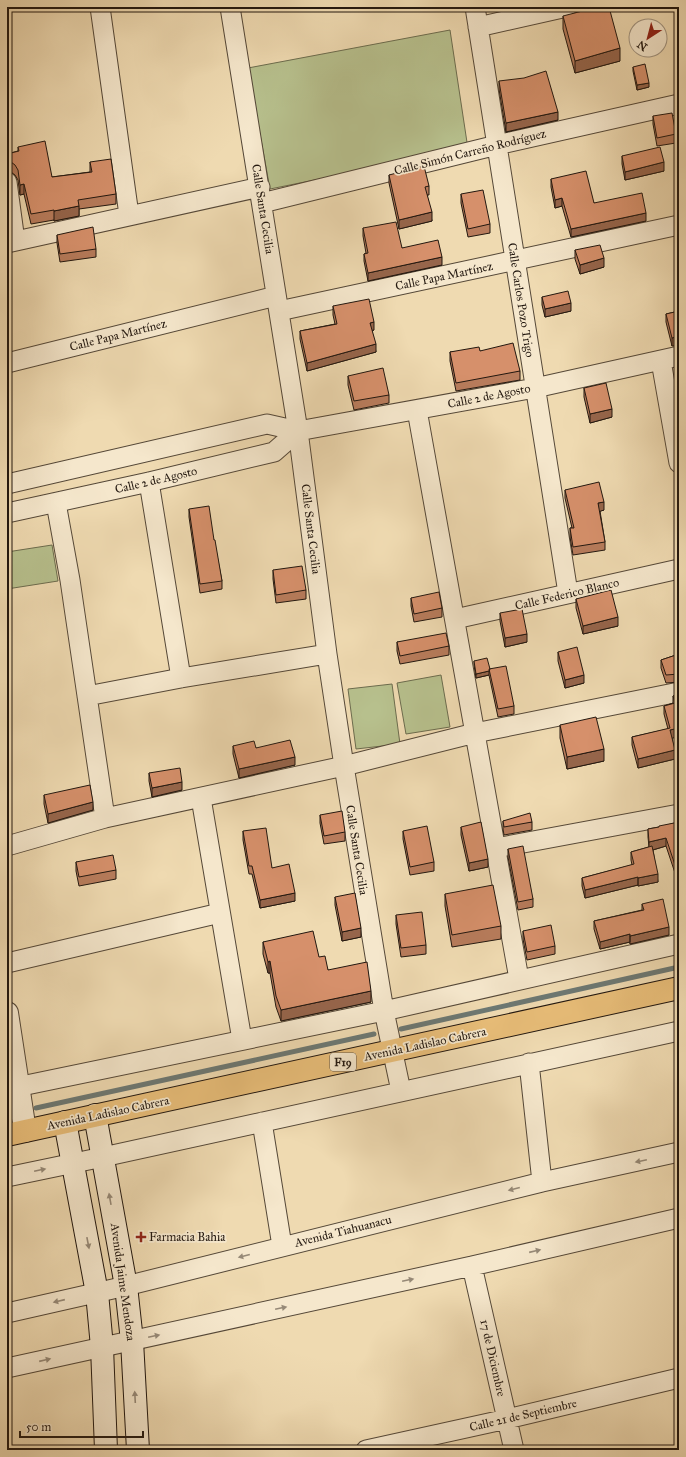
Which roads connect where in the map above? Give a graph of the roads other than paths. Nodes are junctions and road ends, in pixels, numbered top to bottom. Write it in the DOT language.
graph roads {
  1 [pos="100,7"];
  2 [pos="230,7"];
  3 [pos="475,7"];
  4 [pos="567,7"];
  5 [pos="478,27"];
  6 [pos="679,104"];
  7 [pos="497,145"];
  8 [pos="7,182"];
  9 [pos="261,195"];
  10 [pos="129,215"];
  11 [pos="679,225"];
  12 [pos="11,242"];
  13 [pos="515,261"];
  14 [pos="278,303"];
  15 [pos="670,358"];
  16 [pos="7,363"];
  17 [pos="535,388"];
  18 [pos="417,410"];
  19 [pos="298,431"];
  20 [pos="679,463"];
  21 [pos="150,482"];
  22 [pos="7,484"];
  23 [pos="56,502"];
  24 [pos="7,513"];
  25 [pos="679,568"];
  26 [pos="568,593"];
  27 [pos="455,619"];
  28 [pos="327,654"];
  29 [pos="181,678"];
  30 [pos="679,692"];
  31 [pos="87,696"];
  32 [pos="475,733"];
  33 [pos="344,766"];
  34 [pos="201,798"];
  35 [pos="679,814"];
  36 [pos="105,818"];
  37 [pos="7,846"];
  38 [pos="496,848"];
  39 [pos="220,913"];
  40 [pos="679,944"];
  41 [pos="7,962"];
  42 [pos="519,979"];
  43 [pos="679,988"];
  44 [pos="384,1011"];
  45 [pos="7,1013"];
  46 [pos="679,1031"];
  47 [pos="242,1040"];
  48 [pos="392,1052"];
  49 [pos="529,1063"];
  50 [pos="12,1088"];
  51 [pos="401,1091"];
  52 [pos="95,1115"];
  53 [pos="65,1122"];
  54 [pos="262,1122"];
  55 [pos="16,1134"];
  56 [pos="679,1152"];
  57 [pos="103,1157"];
  58 [pos="72,1163"];
  59 [pos="7,1177"];
  60 [pos="542,1182"];
  61 [pos="679,1218"];
  62 [pos="282,1246"];
  63 [pos="472,1266"];
  64 [pos="126,1286"];
  65 [pos="97,1293"];
  66 [pos="7,1313"];
  67 [pos="132,1341"];
  68 [pos="102,1347"];
  69 [pos="7,1368"];
  70 [pos="679,1378"];
  71 [pos="507,1419"];
  72 [pos="106,1450"];
  73 [pos="138,1450"];
  74 [pos="366,1450"];
  75 [pos="514,1450"];
  1 -- 10 [label="street"];
  2 -- 9 [label="street, Calle Santa Cecilia"];
  3 -- 5 [label="street, Calle Carlos Pozo Trigo"];
  4 -- 5 [label="street"];
  5 -- 7 [label="street, Calle Carlos Pozo Trigo"];
  6 -- 7 [label="street, Calle Simón Carreño Rodríguez"];
  7 -- 9 [label="street, Calle Simón Carreño Rodríguez"];
  7 -- 13 [label="street, Calle Carlos Pozo Trigo"];
  8 -- 12 [label="street"];
  9 -- 10 [label="street, Calle Simón Carreño Rodríguez"];
  9 -- 14 [label="street, Calle Santa Cecilia"];
  10 -- 12 [label="street, Calle Simón Carreño Rodríguez"];
  11 -- 13 [label="street, Calle Papa Martínez"];
  13 -- 14 [label="street, Calle Papa Martínez"];
  13 -- 17 [label="street, Calle Carlos Pozo Trigo"];
  14 -- 16 [label="street, Calle Papa Martínez"];
  14 -- 19 [label="street, Calle Santa Cecilia"];
  15 -- 17 [label="street, Calle 2 de Agosto"];
  15 -- 20 [label="street"];
  17 -- 18 [label="street, Calle 2 de Agosto"];
  17 -- 26 [label="street, Calle Carlos Pozo Trigo"];
  18 -- 19 [label="street, Calle 2 de Agosto"];
  18 -- 27 [label="street"];
  19 -- 21 [label="street, Calle 2 de Agosto"];
  19 -- 22 [label="street, Calle 2 de Agosto"];
  19 -- 28 [label="street, Calle Santa Cecilia"];
  21 -- 23 [label="street, Calle 2 de Agosto"];
  21 -- 29 [label="street"];
  23 -- 24 [label="street, Calle 2 de Agosto"];
  23 -- 31 [label="street"];
  25 -- 26 [label="street, Calle Federico Blanco"];
  26 -- 27 [label="street, Calle Federico Blanco"];
  27 -- 32 [label="street"];
  28 -- 29 [label="street"];
  28 -- 33 [label="street, Calle Santa Cecilia"];
  29 -- 31 [label="street"];
  30 -- 32 [label="street"];
  31 -- 36 [label="street"];
  32 -- 33 [label="street"];
  32 -- 38 [label="street"];
  33 -- 34 [label="street"];
  33 -- 44 [label="street, Calle Santa Cecilia"];
  34 -- 36 [label="street"];
  34 -- 39 [label="street"];
  35 -- 38 [label="street"];
  36 -- 37 [label="street"];
  38 -- 42 [label="street"];
  39 -- 41 [label="street"];
  39 -- 47 [label="street"];
  40 -- 42 [label="street"];
  42 -- 44 [label="street"];
  43 -- 48 [label="highway, Avenida Ladislao Cabrera / F19"];
  44 -- 47 [label="street"];
  44 -- 48 [label="street, Calle Santa Cecilia"];
  45 -- 50 [label="main road"];
  46 -- 49 [label="street"];
  47 -- 50 [label="street"];
  48 -- 51 [label="street, Calle Santa Cecilia"];
  48 -- 52 [label="highway, Avenida Ladislao Cabrera / F19"];
  49 -- 51 [label="street"];
  49 -- 60 [label="street"];
  50 -- 55 [label="main road"];
  51 -- 54 [label="street"];
  52 -- 53 [label="highway, Avenida Ladislao Cabrera / F19"];
  52 -- 57 [label="main road, Avenida Jaime Mendoza"];
  53 -- 55 [label="highway, Avenida Ladislao Cabrera / F19"];
  53 -- 58 [label="main road"];
  54 -- 57 [label="street"];
  54 -- 62 [label="street"];
  56 -- 60 [label="street, Avenida Tiahuanacu, one-way"];
  57 -- 58 [label="street"];
  64 -- 57 [label="main road, Avenida Jaime Mendoza, one-way"];
  59 -- 58 [label="street, one-way"];
  58 -- 65 [label="main road, one-way"];
  60 -- 62 [label="street, Avenida Tiahuanacu, one-way"];
  63 -- 61 [label="street, one-way"];
  62 -- 64 [label="street, Avenida Tiahuanacu, one-way"];
  67 -- 63 [label="street, one-way"];
  63 -- 71 [label="street, 17 de Diciembre"];
  64 -- 65 [label="street, Avenida Tiahuanacu"];
  64 -- 67 [label="main road, Avenida Jaime Mendoza"];
  65 -- 66 [label="street, Avenida Tiahuanacu, one-way"];
  65 -- 68 [label="main road"];
  67 -- 68 [label="street"];
  73 -- 67 [label="main road, Avenida Jaime Mendoza, one-way"];
  69 -- 68 [label="street, one-way"];
  68 -- 72 [label="main road"];
  70 -- 71 [label="street, Calle 21 de Septiembre"];
  71 -- 74 [label="street, Calle 21 de Septiembre"];
  71 -- 75 [label="street, 17 de Diciembre"];
}
